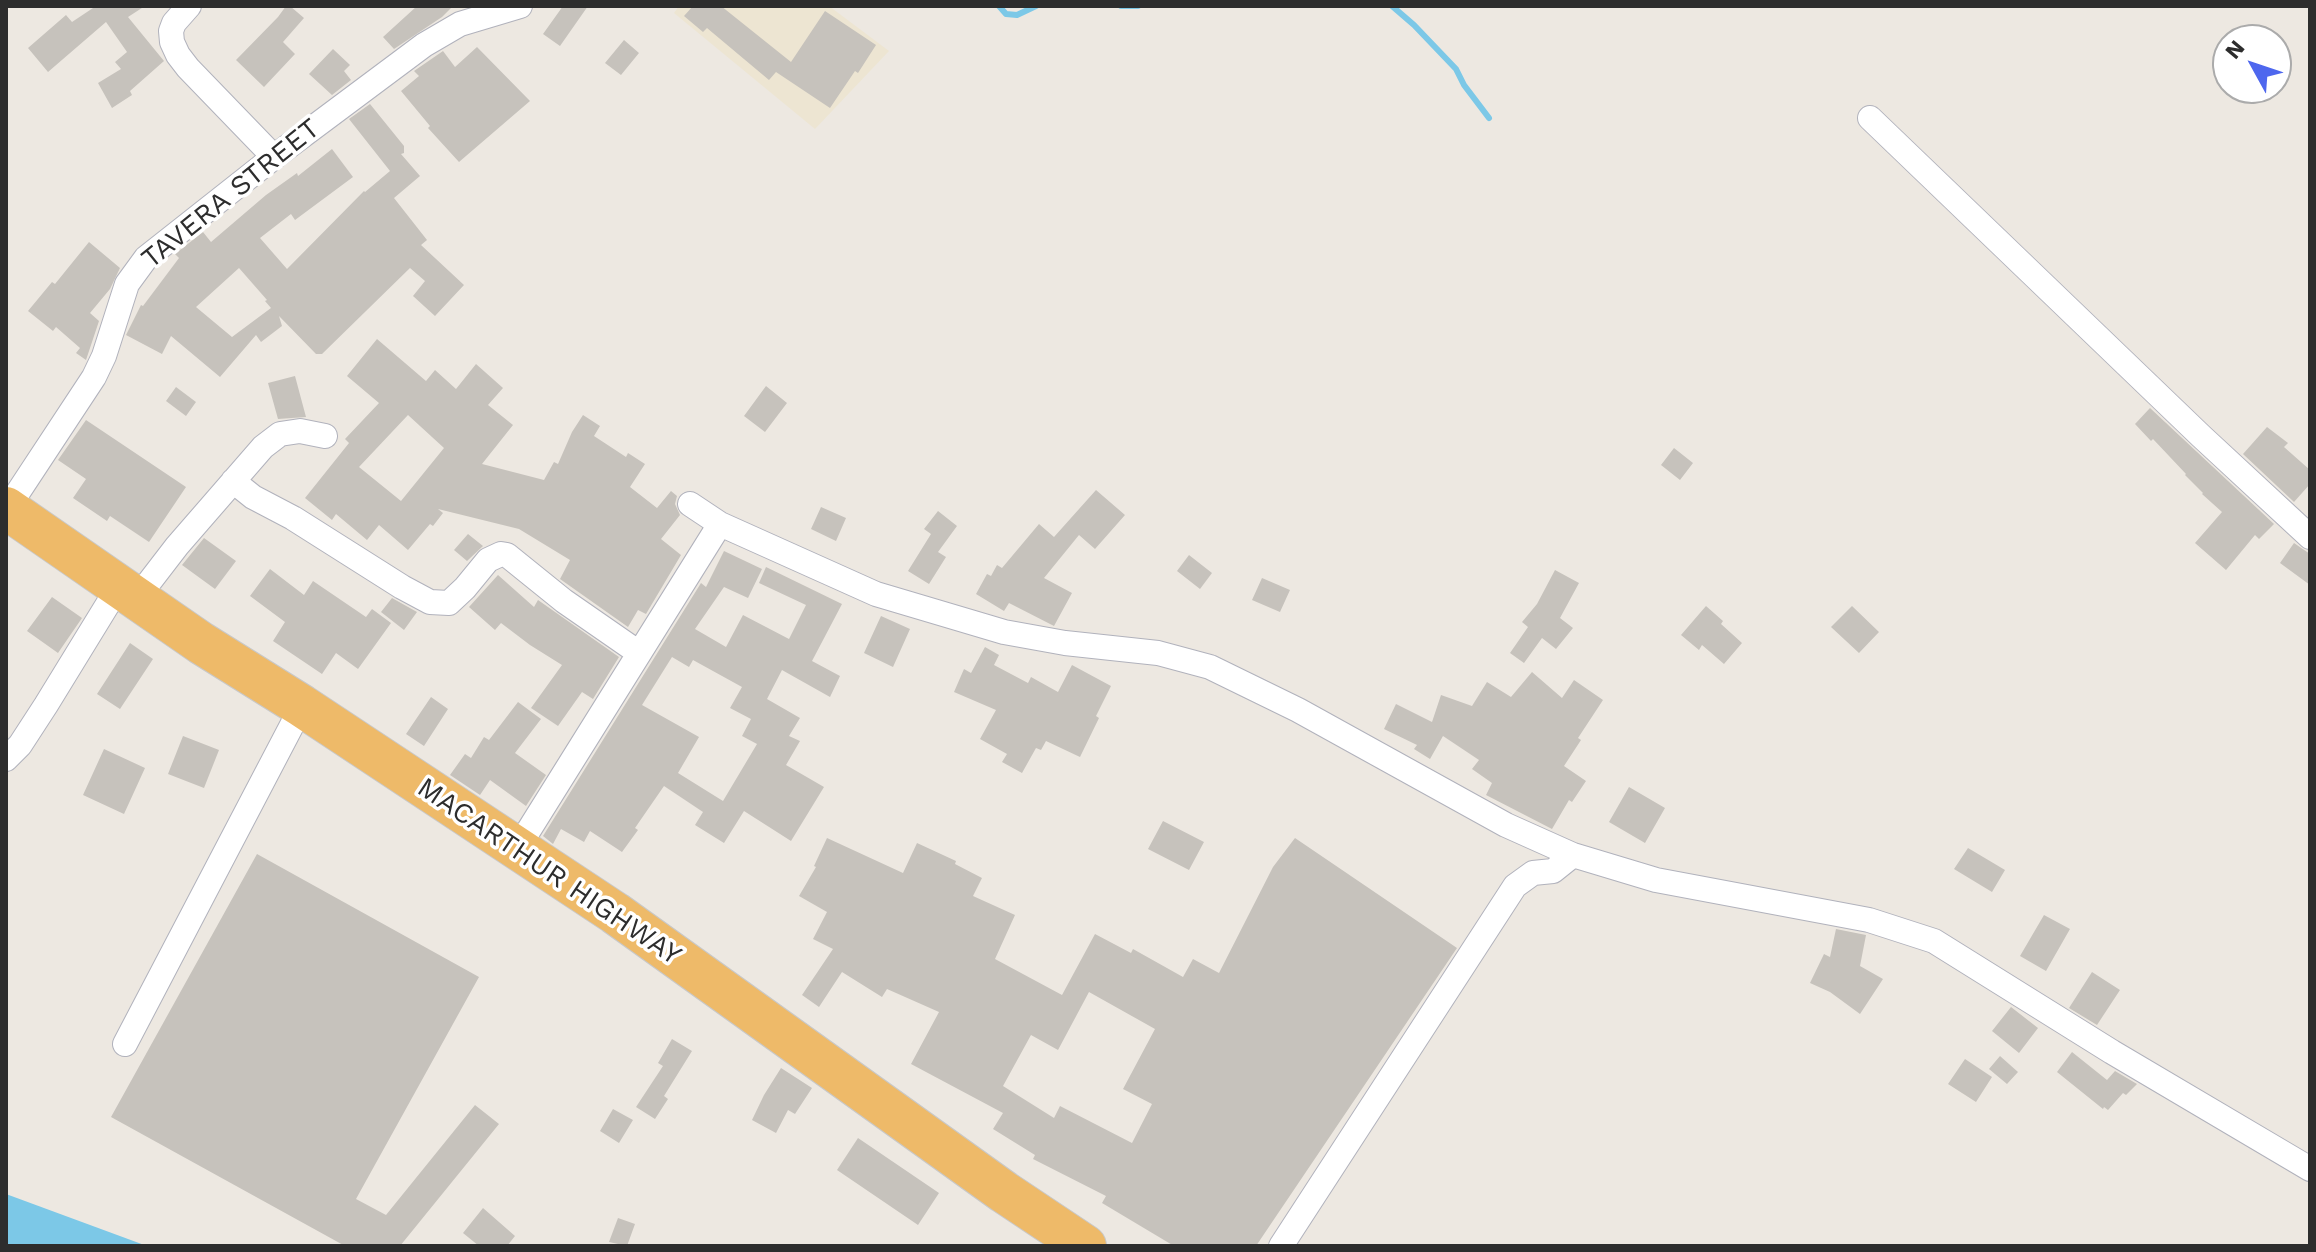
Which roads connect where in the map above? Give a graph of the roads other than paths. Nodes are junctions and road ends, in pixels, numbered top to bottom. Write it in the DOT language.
graph roads {
  1 [pos="189,6"];
  2 [pos="520,6"];
  3 [pos="1870,118"];
  4 [pos="274,157"];
  5 [pos="325,436"];
  6 [pos="233,481"];
  7 [pos="690,504"];
  8 [pos="7,509"];
  9 [pos="720,524"];
  10 [pos="2310,537"];
  11 [pos="128,592"];
  12 [pos="639,653"];
  13 [pos="302,706"];
  14 [pos="6,759"];
  15 [pos="517,849"];
  16 [pos="1573,855"];
  17 [pos="125,1044"];
  18 [pos="2310,1169"];
  19 [pos="1085,1246"];
  20 [pos="1281,1246"];
  1 -- 4 [label="street"];
  2 -- 4 [label="street, TAVERA STREET"];
  3 -- 10 [label="street"];
  4 -- 8 [label="street, TAVERA STREET"];
  5 -- 6 [label="street"];
  6 -- 11 [label="street"];
  6 -- 12 [label="street"];
  7 -- 9 [label="street"];
  8 -- 11 [label="highway, MACARTHUR HIGHWAY"];
  9 -- 12 [label="street"];
  9 -- 16 [label="street"];
  11 -- 13 [label="highway, MACARTHUR HIGHWAY"];
  11 -- 14 [label="street"];
  12 -- 15 [label="street"];
  13 -- 15 [label="highway, MACARTHUR HIGHWAY"];
  13 -- 17 [label="street"];
  15 -- 19 [label="highway, MACARTHUR HIGHWAY"];
  16 -- 18 [label="street"];
  16 -- 20 [label="street"];
}
